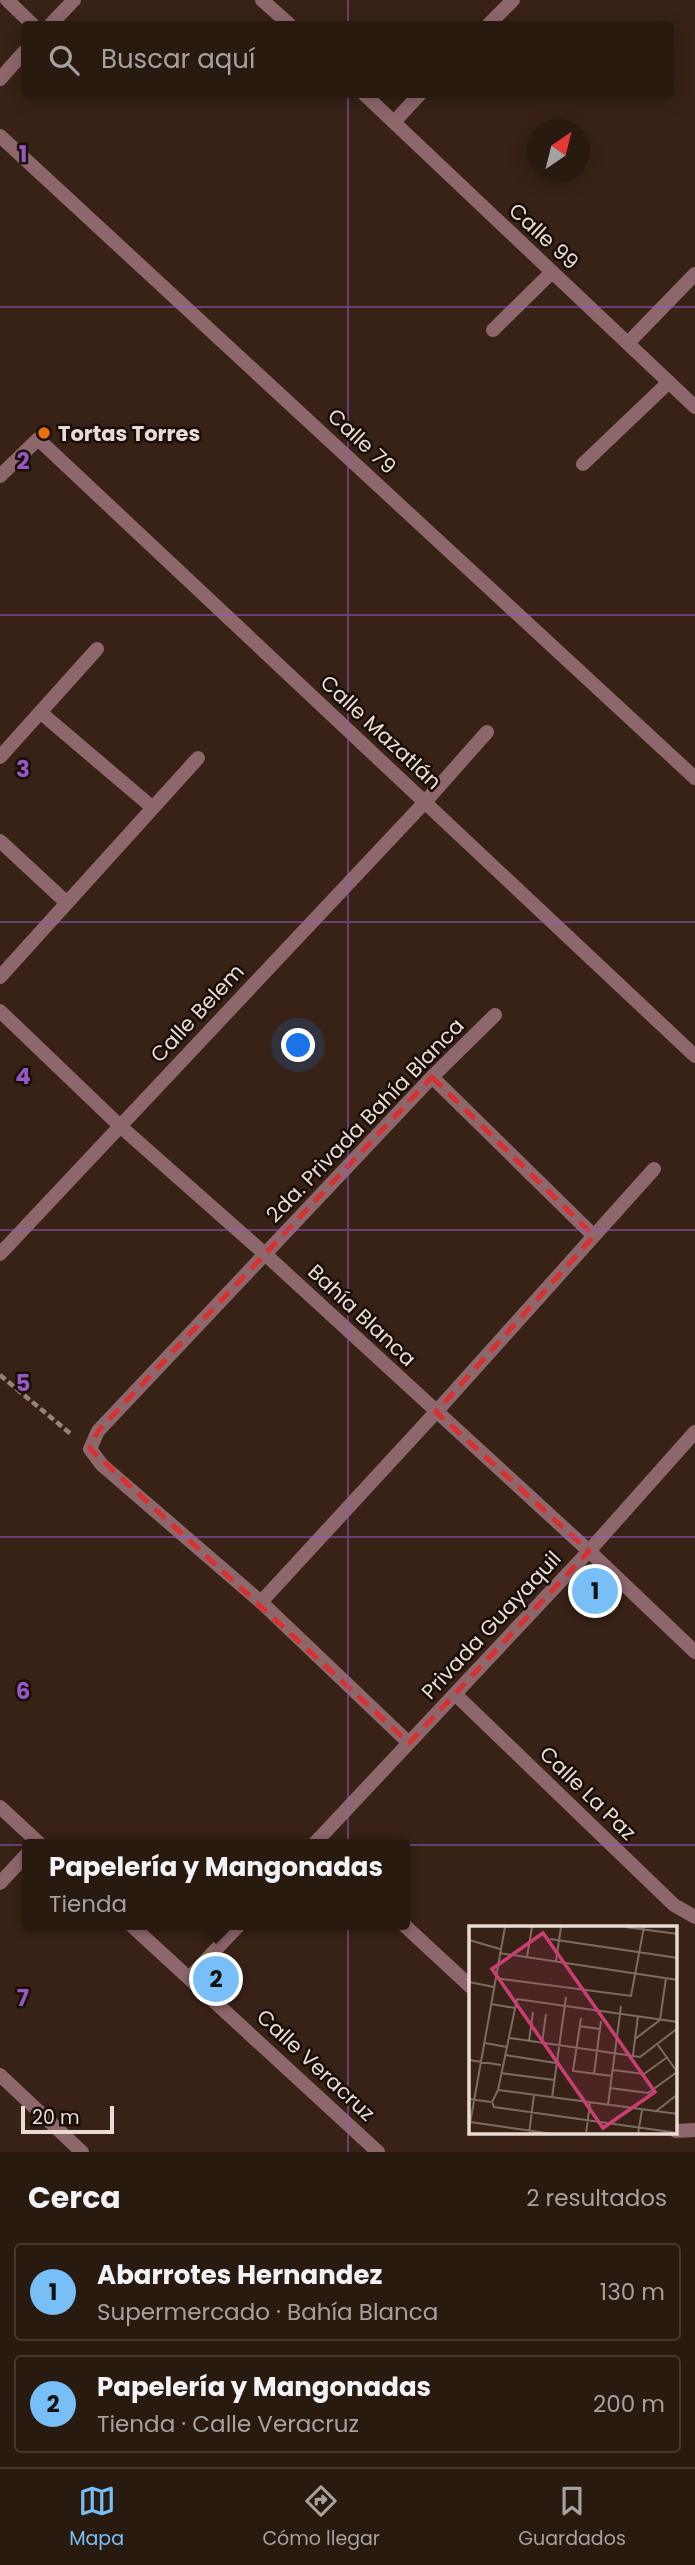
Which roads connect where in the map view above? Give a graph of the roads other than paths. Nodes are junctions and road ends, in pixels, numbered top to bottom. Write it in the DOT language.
graph roads {
  1 [pos="8,0"];
  2 [pos="74,0"];
  3 [pos="262,0"];
  4 [pos="513,0"];
  5 [pos="29,21"];
  6 [pos="54,21"];
  7 [pos="286,21"];
  8 [pos="492,21"];
  9 [pos="21,55"];
  10 [pos="0,79"];
  11 [pos="368,98"];
  12 [pos="416,98"];
  13 [pos="394,122"];
  14 [pos="0,136"];
  15 [pos="552,272"];
  16 [pos="695,274"];
  17 [pos="493,330"];
  18 [pos="628,343"];
  19 [pos="669,382"];
  20 [pos="695,407"];
  21 [pos="583,464"];
  22 [pos="0,476"];
  23 [pos="97,649"];
  24 [pos="40,712"];
  25 [pos="487,732"];
  26 [pos="0,757"];
  27 [pos="198,758"];
  28 [pos="695,778"];
  29 [pos="425,802"];
  30 [pos="153,808"];
  31 [pos="0,841"];
  32 [pos="67,903"];
  33 [pos="0,977"];
  34 [pos="0,1011"];
  35 [pos="495,1015"];
  36 [pos="695,1056"];
  37 [pos="432,1077"];
  38 [pos="120,1126"];
  39 [pos="654,1169"];
  40 [pos="594,1236"];
  41 [pos="0,1254"];
  42 [pos="266,1255"];
  43 [pos="436,1412"];
  44 [pos="695,1432"];
  45 [pos="589,1551"];
  46 [pos="261,1602"];
  47 [pos="695,1652"];
  48 [pos="455,1694"];
  49 [pos="409,1743"];
  50 [pos="0,1807"];
  51 [pos="33,1839"];
  52 [pos="320,1839"];
  53 [pos="22,1859"];
  54 [pos="0,1883"];
  55 [pos="695,1917"];
  56 [pos="137,1930"];
  57 [pos="234,1930"];
  58 [pos="409,1930"];
  59 [pos="190,1977"];
  60 [pos="469,1985"];
  61 [pos="0,2075"];
  62 [pos="82,2152"];
  63 [pos="378,2152"];
  1 -- 5 [label="street"];
  2 -- 6 [label="street"];
  3 -- 7 [label="street"];
  4 -- 8 [label="street"];
  9 -- 10 [label="street"];
  11 -- 13 [label="street, Calle 99"];
  12 -- 13 [label="street"];
  13 -- 15 [label="street, Calle 99"];
  14 -- 28 [label="street, Calle 79"];
  15 -- 17 [label="street"];
  15 -- 18 [label="street, Calle 99"];
  16 -- 18 [label="street"];
  18 -- 19 [label="street, Calle 99"];
  19 -- 20 [label="street, Calle 99"];
  19 -- 21 [label="street"];
  22 -- 29 [label="street, Calle Mazatlán"];
  23 -- 24 [label="street"];
  24 -- 26 [label="street"];
  24 -- 30 [label="street"];
  25 -- 29 [label="street, Calle Belem"];
  27 -- 30 [label="street"];
  29 -- 36 [label="street, Calle Mazatlán"];
  29 -- 38 [label="street, Calle Belem"];
  30 -- 32 [label="street"];
  31 -- 32 [label="street"];
  32 -- 33 [label="street"];
  34 -- 38 [label="street, Bahía Blanca"];
  35 -- 37 [label="street, 2da. Privada Bahía Blanca"];
  37 -- 40 [label="street"];
  37 -- 42 [label="street, 2da. Privada Bahía Blanca"];
  38 -- 41 [label="street, Calle Belem"];
  38 -- 42 [label="street, Bahía Blanca"];
  39 -- 40 [label="street"];
  40 -- 43 [label="street"];
  42 -- 43 [label="street, Bahía Blanca"];
  42 -- 46 [label="street, 2da. Privada Bahía Blanca"];
  43 -- 45 [label="street, Bahía Blanca"];
  43 -- 46 [label="street"];
  44 -- 45 [label="street, Privada Guayaquil"];
  45 -- 47 [label="street, Bahía Blanca"];
  45 -- 48 [label="street, Privada Guayaquil"];
  46 -- 49 [label="street"];
  48 -- 49 [label="street, Privada Guayaquil"];
  48 -- 55 [label="street, Calle La Paz"];
  49 -- 52 [label="street, Privada Guayaquil"];
  50 -- 51 [label="street"];
  53 -- 54 [label="street"];
  56 -- 59 [label="street, Calle Veracruz"];
  57 -- 59 [label="street"];
  58 -- 60 [label="street"];
  59 -- 63 [label="street, Calle Veracruz"];
  61 -- 62 [label="street"];
}
